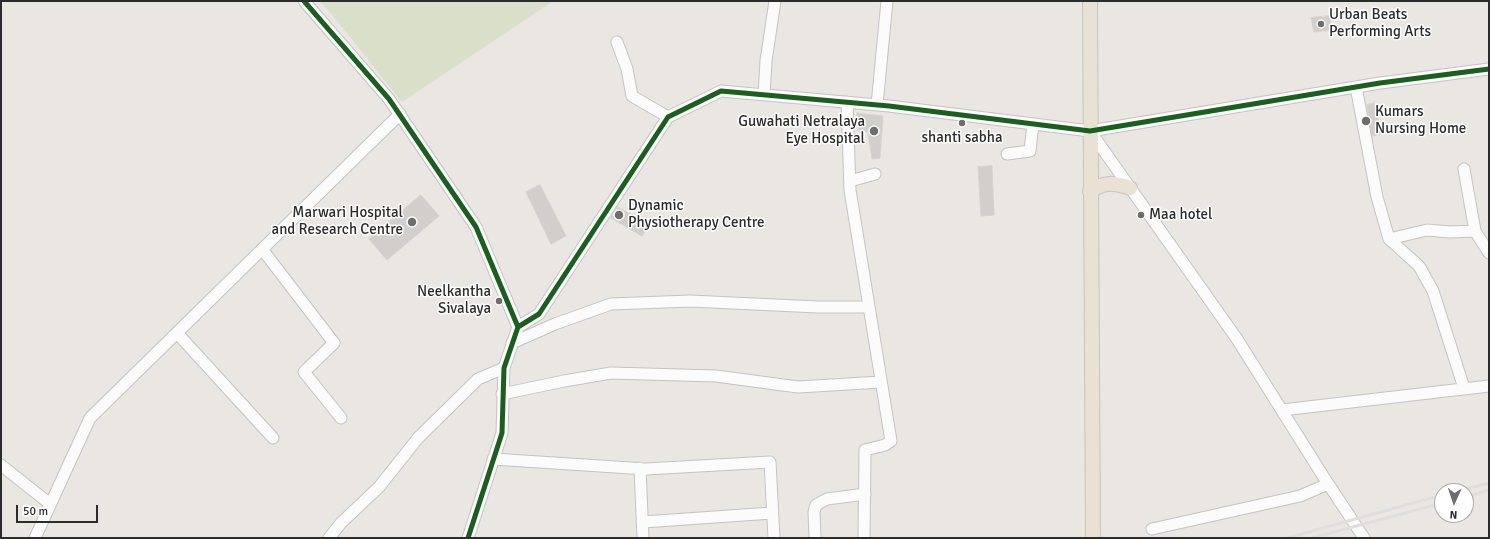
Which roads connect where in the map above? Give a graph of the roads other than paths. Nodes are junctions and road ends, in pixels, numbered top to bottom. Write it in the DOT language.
graph roads {
  1 [pos="304,1"];
  2 [pos="775,1"];
  3 [pos="887,1"];
  4 [pos="1090,1"];
  5 [pos="616,42"];
  6 [pos="1489,68"];
  7 [pos="1356,87"];
  8 [pos="764,95"];
  9 [pos="848,102"];
  10 [pos="877,105"];
  11 [pos="400,114"];
  12 [pos="668,117"];
  13 [pos="1033,124"];
  14 [pos="1090,131"];
  15 [pos="1007,154"];
  16 [pos="1464,168"];
  17 [pos="875,174"];
  18 [pos="850,180"];
  19 [pos="1130,188"];
  20 [pos="1090,191"];
  21 [pos="1475,231"];
  22 [pos="1389,239"];
  23 [pos="262,249"];
  24 [pos="1489,253"];
  25 [pos="868,307"];
  26 [pos="518,327"];
  27 [pos="177,333"];
  28 [pos="512,343"];
  29 [pos="504,368"];
  30 [pos="881,382"];
  31 [pos="1489,386"];
  32 [pos="1464,388"];
  33 [pos="502,394"];
  34 [pos="1282,410"];
  35 [pos="341,418"];
  36 [pos="273,438"];
  37 [pos="493,459"];
  38 [pos="1,466"];
  39 [pos="640,468"];
  40 [pos="1328,484"];
  41 [pos="865,494"];
  42 [pos="50,504"];
  43 [pos="772,513"];
  44 [pos="643,522"];
  45 [pos="1152,529"];
  46 [pos="35,538"];
  47 [pos="329,538"];
  48 [pos="468,538"];
  49 [pos="644,538"];
  50 [pos="774,538"];
  51 [pos="815,538"];
  52 [pos="864,538"];
  53 [pos="1093,538"];
  54 [pos="1364,538"];
  1 -- 11 [label="street"];
  2 -- 8 [label="street"];
  3 -- 10 [label="street"];
  4 -- 14 [label="main road"];
  5 -- 12 [label="street"];
  6 -- 7 [label="street"];
  7 -- 14 [label="street"];
  7 -- 22 [label="street"];
  8 -- 9 [label="street"];
  8 -- 12 [label="street"];
  9 -- 10 [label="street"];
  9 -- 18 [label="street"];
  10 -- 13 [label="street"];
  11 -- 23 [label="street"];
  11 -- 26 [label="street"];
  12 -- 26 [label="street"];
  13 -- 14 [label="street"];
  13 -- 15 [label="street"];
  14 -- 19 [label="street"];
  14 -- 20 [label="main road"];
  16 -- 21 [label="street"];
  17 -- 18 [label="street"];
  18 -- 25 [label="street"];
  19 -- 20 [label="main road"];
  19 -- 34 [label="street"];
  20 -- 53 [label="main road"];
  21 -- 22 [label="street"];
  21 -- 24 [label="street"];
  22 -- 32 [label="street"];
  23 -- 27 [label="street"];
  23 -- 35 [label="street"];
  25 -- 28 [label="street"];
  25 -- 30 [label="street"];
  26 -- 28 [label="street"];
  27 -- 36 [label="street"];
  27 -- 42 [label="street"];
  28 -- 29 [label="street"];
  29 -- 33 [label="street"];
  29 -- 47 [label="street"];
  30 -- 33 [label="street"];
  30 -- 41 [label="street"];
  31 -- 32 [label="street"];
  32 -- 34 [label="street"];
  33 -- 37 [label="street"];
  34 -- 40 [label="street"];
  37 -- 39 [label="street"];
  37 -- 48 [label="street"];
  38 -- 42 [label="street"];
  39 -- 43 [label="street"];
  39 -- 44 [label="street"];
  40 -- 45 [label="street"];
  40 -- 54 [label="street"];
  41 -- 51 [label="street"];
  41 -- 52 [label="street"];
  42 -- 46 [label="street"];
  43 -- 44 [label="street"];
  43 -- 50 [label="street"];
  44 -- 49 [label="street"];
}
